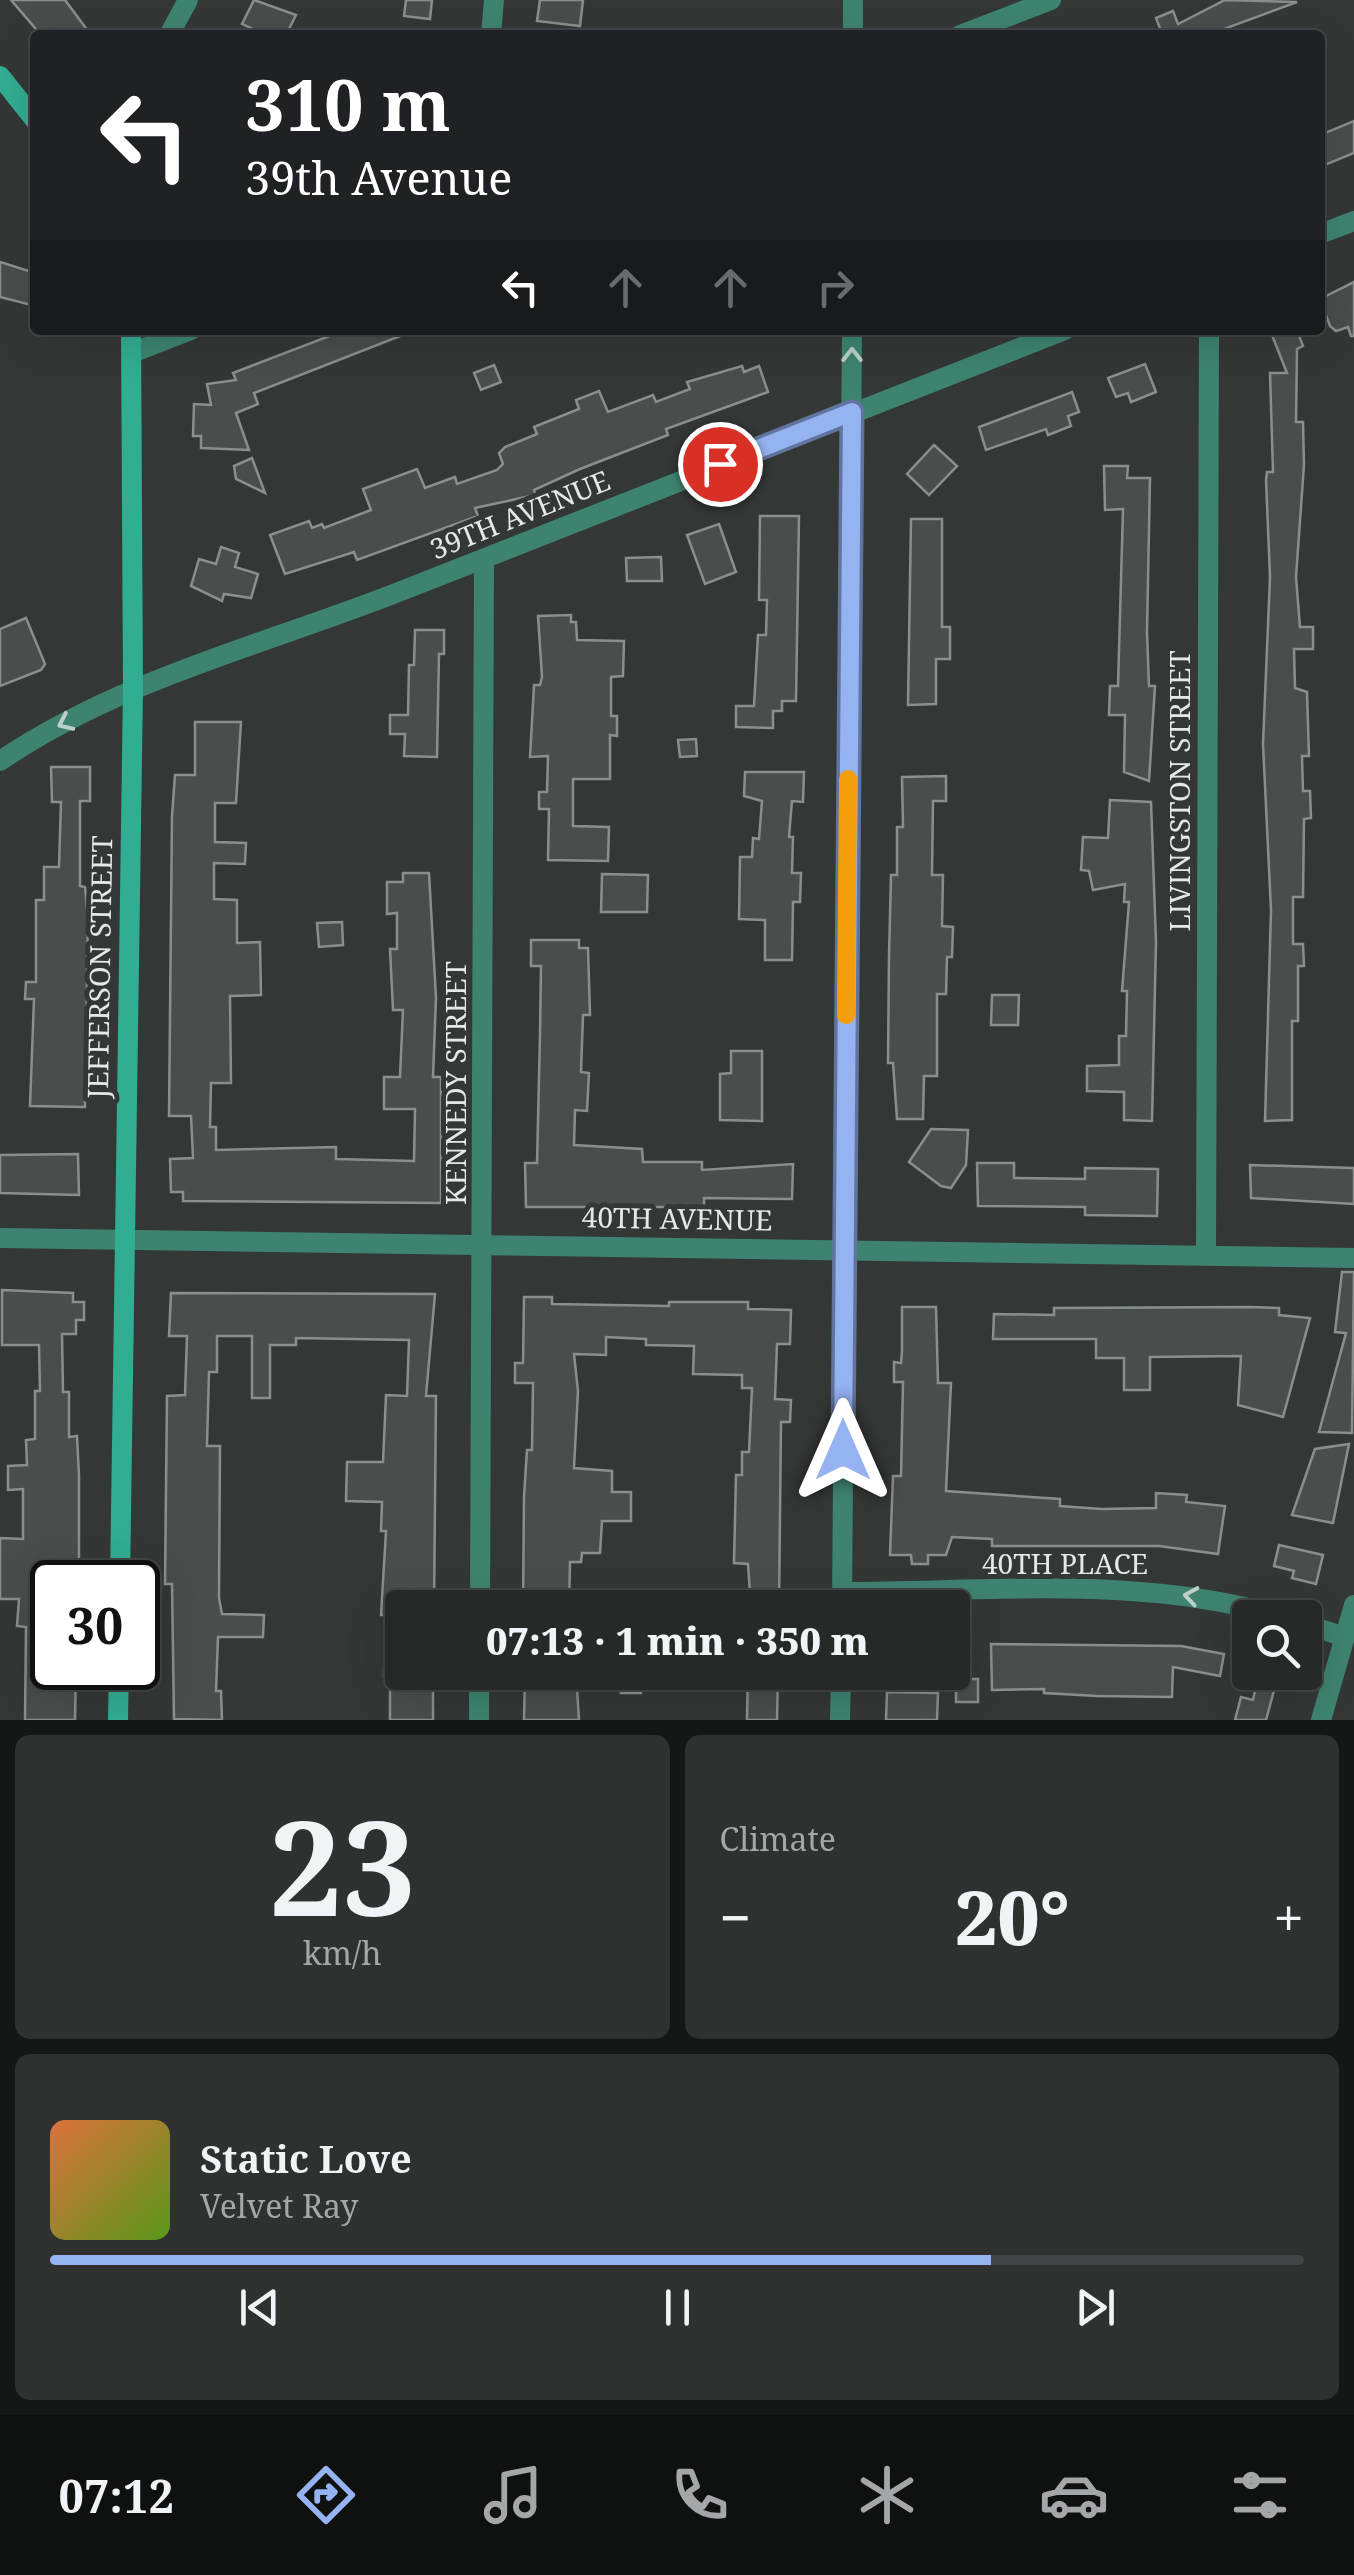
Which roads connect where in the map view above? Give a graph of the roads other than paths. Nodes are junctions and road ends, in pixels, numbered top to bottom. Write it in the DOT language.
graph roads {
  1 [pos="188,0"];
  2 [pos="494,0"];
  3 [pos="854,0"];
  4 [pos="1051,0"];
  5 [pos="172,30"];
  6 [pos="491,30"];
  7 [pos="853,30"];
  8 [pos="973,30"];
  9 [pos="0,76"];
  10 [pos="30,114"];
  11 [pos="1354,221"];
  12 [pos="1325,232"];
  13 [pos="131,335"];
  14 [pos="178,335"];
  15 [pos="852,335"];
  16 [pos="1052,335"];
  17 [pos="1209,335"];
  18 [pos="132,353"];
  19 [pos="852,412"];
  20 [pos="484,558"];
  21 [pos="134,690"];
  22 [pos="0,761"];
  23 [pos="0,1238"];
  24 [pos="122,1241"];
  25 [pos="482,1244"];
  26 [pos="844,1249"];
  27 [pos="1206,1253"];
  28 [pos="1354,1258"];
  29 [pos="120,1560"];
  30 [pos="480,1590"];
  31 [pos="842,1590"];
  32 [pos="970,1597"];
  33 [pos="1232,1603"];
  34 [pos="1354,1606"];
  35 [pos="1322,1630"];
  36 [pos="1345,1637"];
  37 [pos="119,1690"];
  38 [pos="479,1690"];
  39 [pos="841,1690"];
  40 [pos="118,1720"];
  41 [pos="479,1720"];
  42 [pos="840,1720"];
  43 [pos="1322,1720"];
  1 -- 5 [label="street"];
  2 -- 6 [label="street"];
  3 -- 7 [label="street"];
  4 -- 8 [label="street"];
  9 -- 10 [label="street"];
  11 -- 12 [label="street"];
  13 -- 18 [label="street, JEFFERSON STREET"];
  14 -- 18 [label="street"];
  19 -- 15 [label="street, one-way"];
  16 -- 19 [label="street, 39TH AVENUE"];
  17 -- 27 [label="street, LIVINGSTON STREET"];
  18 -- 21 [label="street, JEFFERSON STREET"];
  19 -- 20 [label="street, 39TH AVENUE"];
  19 -- 26 [label="street"];
  20 -- 21 [label="street, 39TH AVENUE"];
  20 -- 25 [label="street, KENNEDY STREET"];
  21 -- 22 [label="street, 39TH AVENUE, one-way"];
  21 -- 24 [label="street, JEFFERSON STREET"];
  23 -- 24 [label="street, 40TH AVENUE"];
  24 -- 25 [label="street, 40TH AVENUE"];
  24 -- 29 [label="street, JEFFERSON STREET"];
  25 -- 26 [label="street, 40TH AVENUE"];
  25 -- 30 [label="street, KENNEDY STREET"];
  26 -- 27 [label="street, 40TH AVENUE"];
  26 -- 31 [label="street"];
  27 -- 28 [label="street, 40TH AVENUE"];
  33 -- 32 [label="street, 40TH PLACE, one-way"];
  34 -- 36 [label="street"];
  35 -- 36 [label="street"];
  36 -- 43 [label="street"];
  37 -- 40 [label="street"];
  38 -- 41 [label="street"];
  39 -- 42 [label="street"];
}
